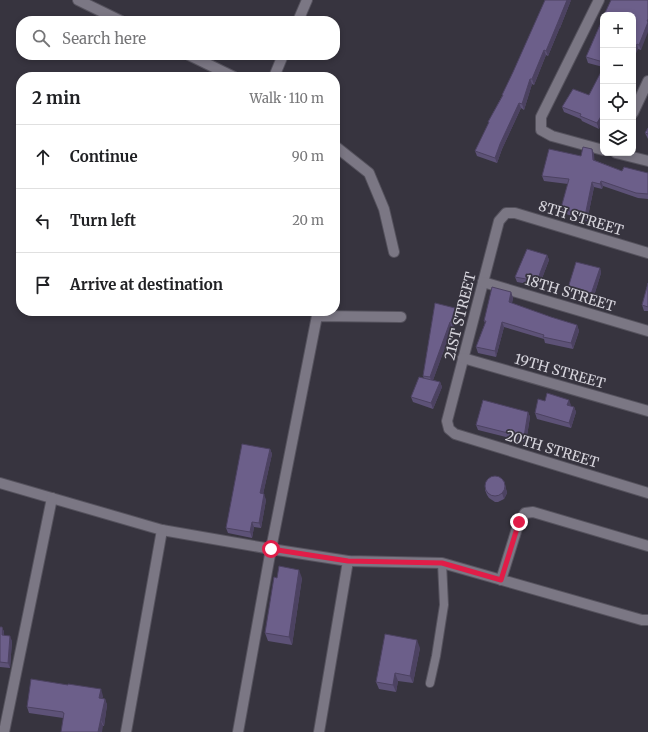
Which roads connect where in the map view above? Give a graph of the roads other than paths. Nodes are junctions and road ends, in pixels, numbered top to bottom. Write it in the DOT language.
graph roads {
  1 [pos="78,0"];
  2 [pos="307,0"];
  3 [pos="599,0"];
  4 [pos="111,16"];
  5 [pos="300,16"];
  6 [pos="199,60"];
  7 [pos="281,60"];
  8 [pos="224,72"];
  9 [pos="276,72"];
  10 [pos="648,81"];
  11 [pos="636,107"];
  12 [pos="600,149"];
  13 [pos="340,150"];
  14 [pos="628,156"];
  15 [pos="648,161"];
  16 [pos="506,213"];
  17 [pos="394,252"];
  18 [pos="648,253"];
  19 [pos="483,282"];
  20 [pos="401,318"];
  21 [pos="648,331"];
  22 [pos="464,358"];
  23 [pos="648,411"];
  24 [pos="449,429"];
  25 [pos="0,483"];
  26 [pos="648,493"];
  27 [pos="52,498"];
  28 [pos="162,530"];
  29 [pos="648,546"];
  30 [pos="271,549"];
  31 [pos="348,561"];
  32 [pos="442,563"];
  33 [pos="501,580"];
  34 [pos="648,620"];
  35 [pos="430,683"];
  36 [pos="4,732"];
  37 [pos="126,732"];
  38 [pos="238,732"];
  39 [pos="319,732"];
  1 -- 4 [label="street"];
  2 -- 5 [label="street"];
  3 -- 12 [label="street"];
  6 -- 8 [label="street"];
  7 -- 9 [label="street"];
  10 -- 11 [label="street"];
  13 -- 17 [label="street"];
  14 -- 15 [label="street"];
  16 -- 18 [label="street, 8TH STREET"];
  16 -- 19 [label="street, 21ST STREET"];
  19 -- 21 [label="street, 18TH STREET"];
  19 -- 22 [label="street, 21ST STREET"];
  20 -- 30 [label="street"];
  22 -- 23 [label="street, 19TH STREET"];
  22 -- 24 [label="street, 21ST STREET"];
  24 -- 26 [label="street, 20TH STREET"];
  25 -- 27 [label="street"];
  27 -- 28 [label="street"];
  27 -- 36 [label="street"];
  28 -- 30 [label="street"];
  28 -- 37 [label="street"];
  29 -- 33 [label="street"];
  30 -- 31 [label="street"];
  30 -- 38 [label="street"];
  31 -- 32 [label="street"];
  31 -- 39 [label="street"];
  32 -- 33 [label="street"];
  32 -- 35 [label="lane"];
  33 -- 34 [label="street"];
}
